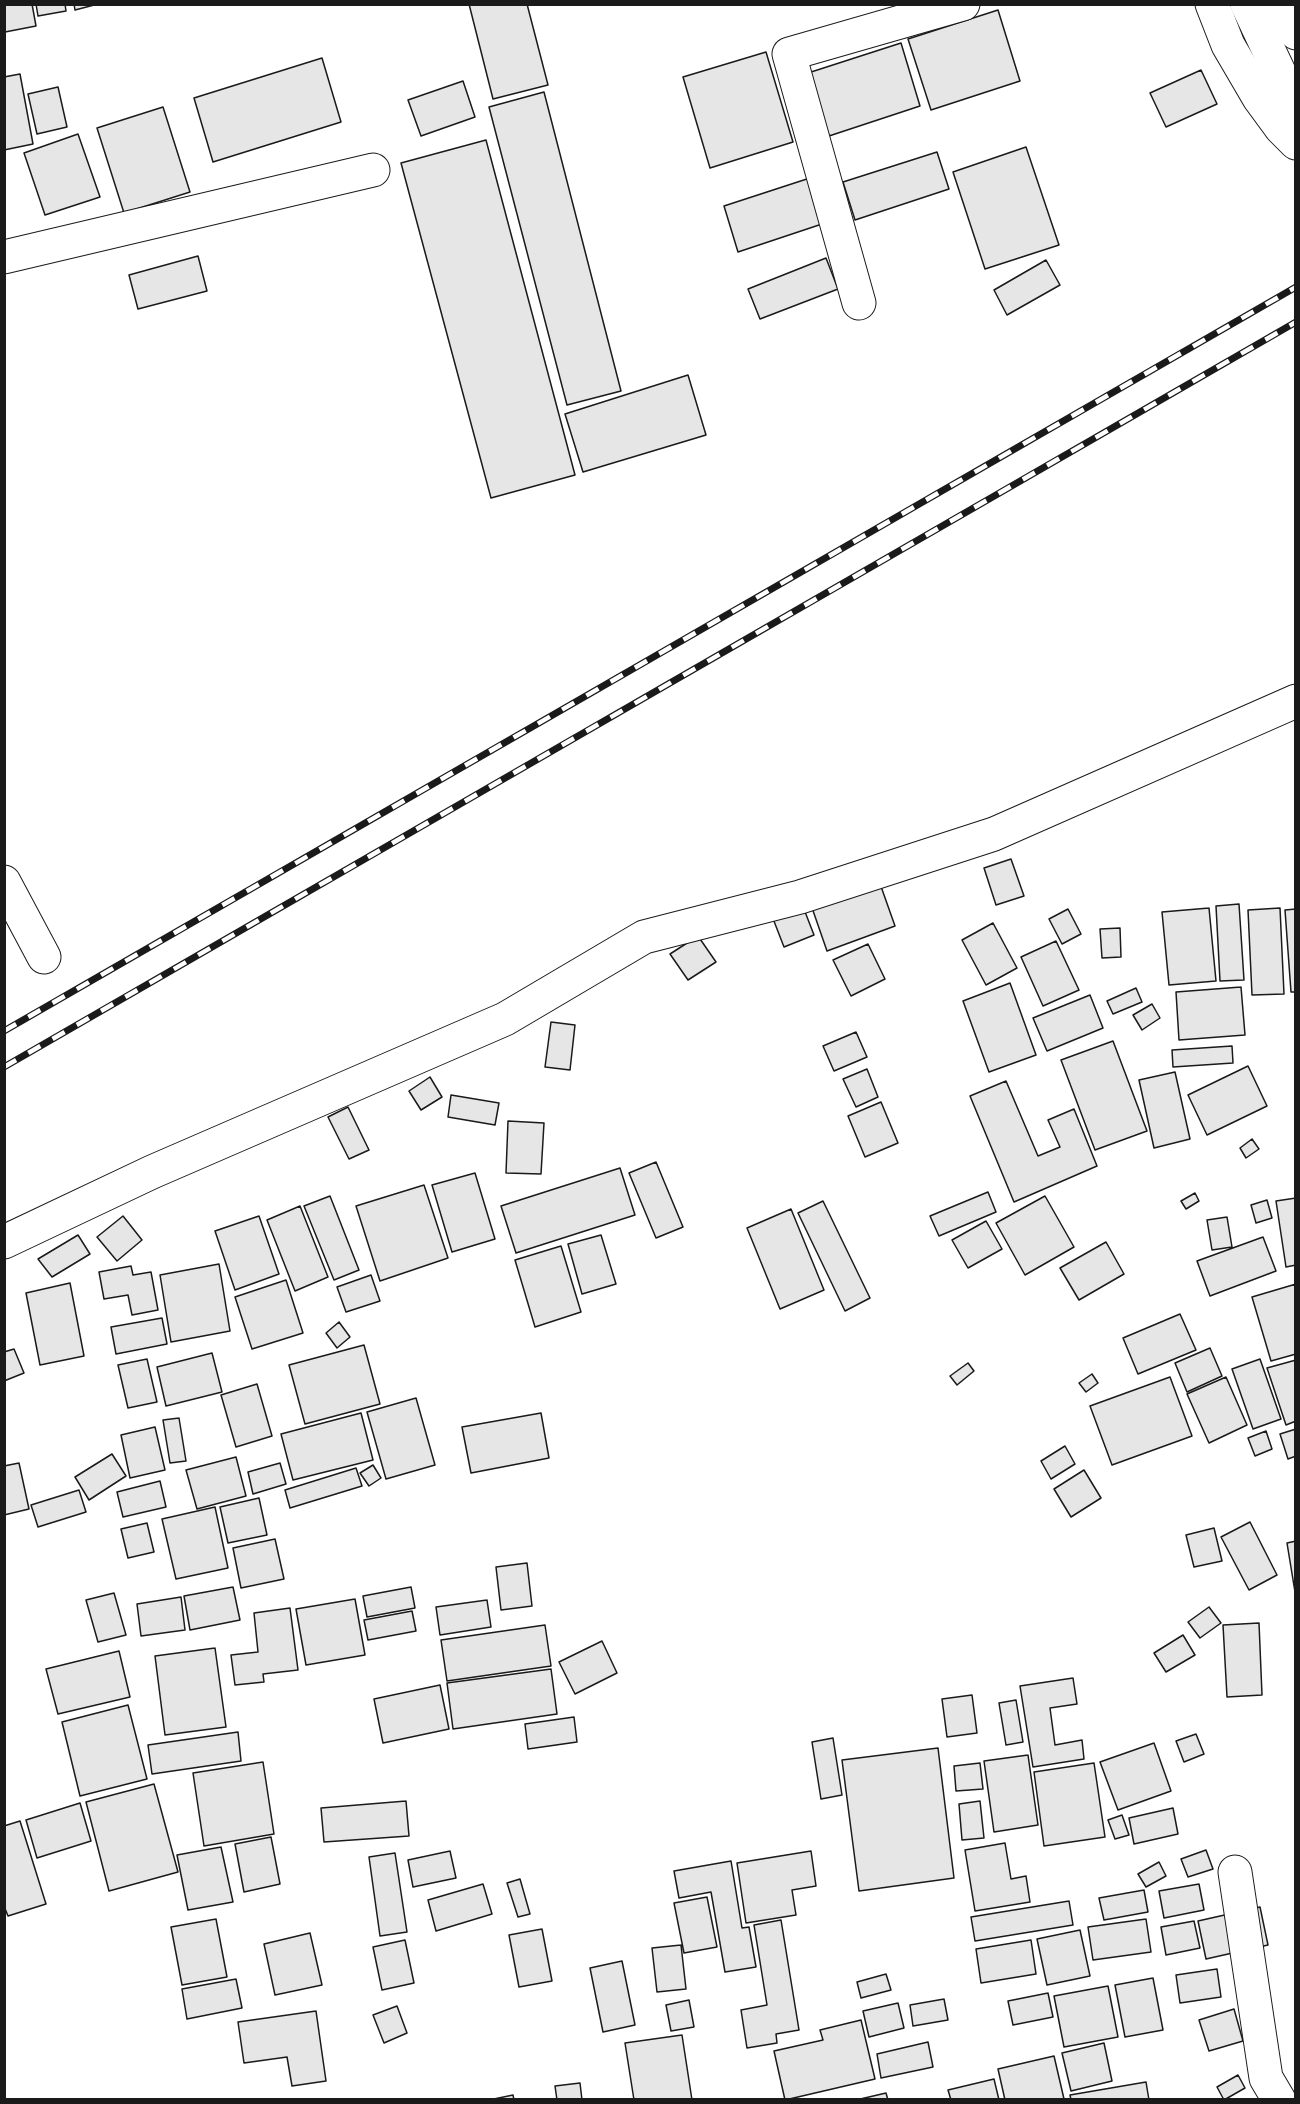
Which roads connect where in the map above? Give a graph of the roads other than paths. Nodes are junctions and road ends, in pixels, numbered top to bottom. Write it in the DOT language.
graph roads {
  1 [pos="963,4"];
  2 [pos="1212,4"];
  3 [pos="1247,4"];
  4 [pos="1282,4"];
  5 [pos="1296,33"];
  6 [pos="1296,108"];
  7 [pos="1296,143"];
  8 [pos="373,170"];
  9 [pos="4,257"];
  10 [pos="859,303"];
  11 [pos="1296,701"];
  12 [pos="4,882"];
  13 [pos="44,957"];
  14 [pos="4,1242"];
  15 [pos="1234,1872"];
  16 [pos="1279,2100"];
  1 -- 10 [label="street"];
  2 -- 7 [label="street"];
  3 -- 6 [label="street"];
  4 -- 5 [label="street"];
  8 -- 9 [label="street"];
  11 -- 14 [label="street"];
  12 -- 13 [label="street"];
  15 -- 16 [label="street"];
}
